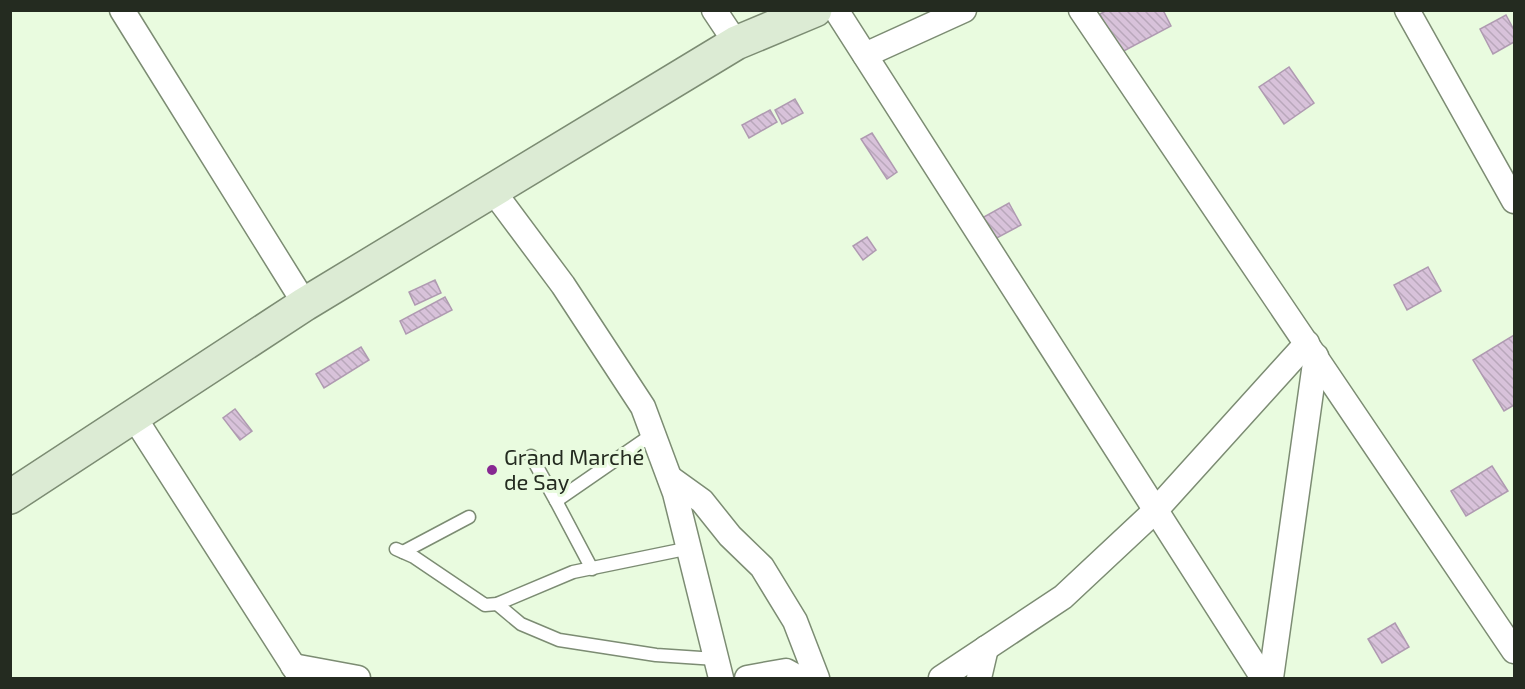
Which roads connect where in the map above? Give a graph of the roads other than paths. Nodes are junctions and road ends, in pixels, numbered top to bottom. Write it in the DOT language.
graph roads {
  1 [pos="122,10"];
  2 [pos="714,10"];
  3 [pos="815,10"];
  4 [pos="836,10"];
  5 [pos="964,10"];
  6 [pos="1081,10"];
  7 [pos="1407,10"];
  8 [pos="736,43"];
  9 [pos="865,56"];
  10 [pos="493,191"];
  11 [pos="1515,201"];
  12 [pos="305,304"];
  13 [pos="1311,350"];
  14 [pos="134,417"];
  15 [pos="653,434"];
  16 [pos="531,456"];
  17 [pos="670,477"];
  18 [pos="10,497"];
  19 [pos="556,501"];
  20 [pos="1155,511"];
  21 [pos="469,517"];
  22 [pos="690,548"];
  23 [pos="592,569"];
  24 [pos="497,604"];
  25 [pos="986,648"];
  26 [pos="1515,651"];
  27 [pos="719,669"];
  28 [pos="297,672"];
  29 [pos="358,678"];
  30 [pos="747,678"];
  31 [pos="799,678"];
  32 [pos="817,678"];
  33 [pos="941,678"];
  34 [pos="979,678"];
  35 [pos="1263,678"];
  36 [pos="1271,678"];
  1 -- 12 [label="street"];
  2 -- 8 [label="street"];
  3 -- 8 [label="street"];
  4 -- 9 [label="street"];
  5 -- 9 [label="street"];
  6 -- 13 [label="street"];
  7 -- 11 [label="street"];
  8 -- 10 [label="street"];
  9 -- 20 [label="street"];
  10 -- 12 [label="street"];
  10 -- 15 [label="street"];
  12 -- 14 [label="street"];
  13 -- 20 [label="street"];
  13 -- 26 [label="street"];
  13 -- 36 [label="street"];
  14 -- 18 [label="street"];
  14 -- 28 [label="street"];
  15 -- 17 [label="street"];
  15 -- 19 [label="lane"];
  16 -- 19 [label="lane"];
  17 -- 22 [label="street"];
  17 -- 32 [label="street"];
  19 -- 23 [label="lane"];
  20 -- 25 [label="street"];
  20 -- 35 [label="street"];
  21 -- 24 [label="lane"];
  22 -- 23 [label="lane"];
  22 -- 27 [label="street"];
  23 -- 24 [label="lane"];
  24 -- 27 [label="lane"];
  25 -- 33 [label="street"];
  25 -- 34 [label="street"];
  28 -- 29 [label="street"];
  30 -- 31 [label="street"];
}
